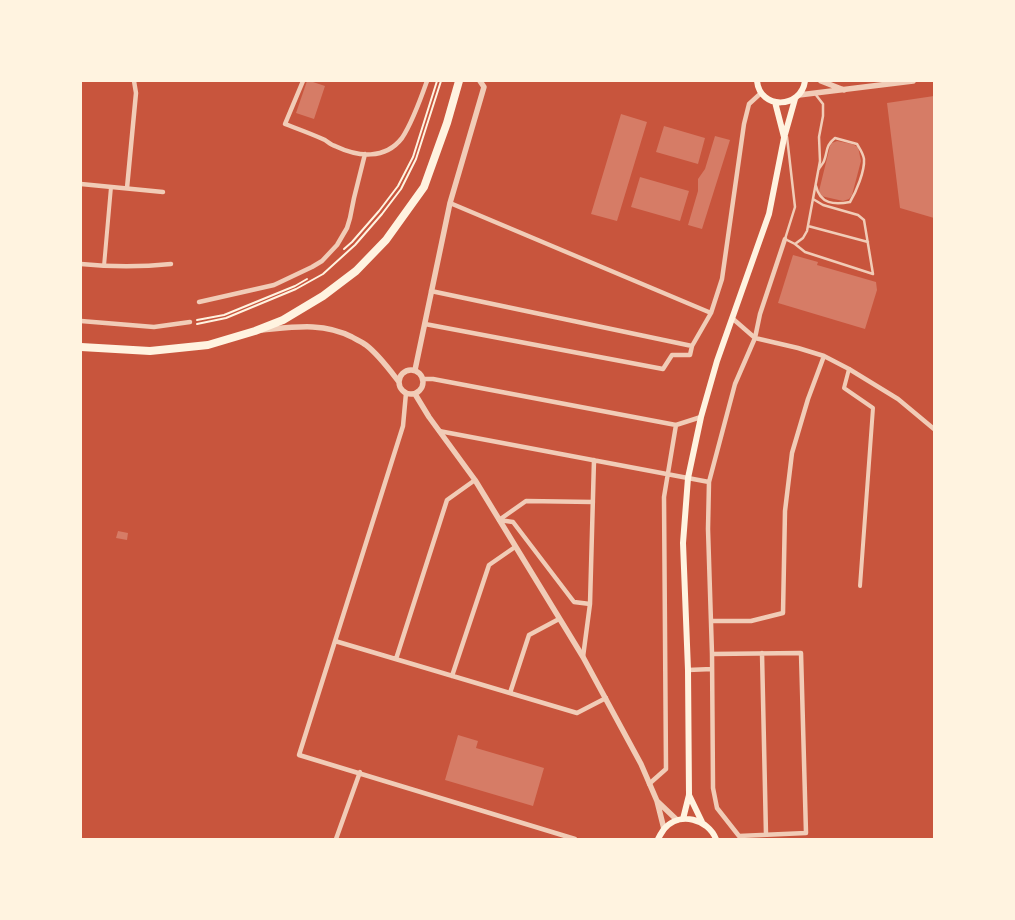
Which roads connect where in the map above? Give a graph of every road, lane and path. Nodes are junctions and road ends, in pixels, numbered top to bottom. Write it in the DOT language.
graph roads {
  1 [pos="134,81"];
  2 [pos="303,81"];
  3 [pos="427,81"];
  4 [pos="441,81"];
  5 [pos="459,81"];
  6 [pos="480,81"];
  7 [pos="757,81"];
  8 [pos="805,81"];
  9 [pos="821,81"];
  10 [pos="913,81"];
  11 [pos="831,83"];
  12 [pos="846,90"];
  13 [pos="761,93"];
  14 [pos="815,94"];
  15 [pos="797,97"];
  16 [pos="775,102"];
  17 [pos="786,129"];
  18 [pos="784,138"];
  19 [pos="365,154"];
  20 [pos="819,169"];
  21 [pos="81,184"];
  22 [pos="816,186"];
  23 [pos="110,187"];
  24 [pos="127,188"];
  25 [pos="163,192"];
  26 [pos="813,199"];
  27 [pos="450,204"];
  28 [pos="808,226"];
  29 [pos="785,239"];
  30 [pos="868,242"];
  31 [pos="795,244"];
  32 [pos="81,264"];
  33 [pos="171,264"];
  34 [pos="104,266"];
  35 [pos="431,291"];
  36 [pos="199,302"];
  37 [pos="710,312"];
  38 [pos="732,318"];
  39 [pos="81,321"];
  40 [pos="190,323"];
  41 [pos="425,324"];
  42 [pos="255,331"];
  43 [pos="755,338"];
  44 [pos="692,346"];
  45 [pos="81,347"];
  46 [pos="824,356"];
  47 [pos="848,369"];
  48 [pos="415,370"];
  49 [pos="423,379"];
  50 [pos="399,382"];
  51 [pos="406,393"];
  52 [pos="415,394"];
  53 [pos="701,417"];
  54 [pos="676,425"];
  55 [pos="934,429"];
  56 [pos="440,431"];
  57 [pos="594,460"];
  58 [pos="668,474"];
  59 [pos="688,478"];
  60 [pos="475,480"];
  61 [pos="710,482"];
  62 [pos="593,502"];
  63 [pos="498,520"];
  64 [pos="515,547"];
  65 [pos="860,586"];
  66 [pos="590,604"];
  67 [pos="559,619"];
  68 [pos="710,621"];
  69 [pos="335,641"];
  70 [pos="762,653"];
  71 [pos="712,654"];
  72 [pos="583,657"];
  73 [pos="396,659"];
  74 [pos="712,669"];
  75 [pos="688,670"];
  76 [pos="452,676"];
  77 [pos="510,693"];
  78 [pos="606,698"];
  79 [pos="360,772"];
  80 [pos="650,784"];
  81 [pos="689,796"];
  82 [pos="657,801"];
  83 [pos="680,820"];
  84 [pos="702,822"];
  85 [pos="664,829"];
  86 [pos="766,835"];
  87 [pos="336,839"];
  88 [pos="576,839"];
  89 [pos="658,839"];
  90 [pos="716,839"];
  1 -- 24 [label="street"];
  2 -- 19 [label="street"];
  3 -- 19 [label="street"];
  4 -- 40 [label="path"];
  5 -- 42 [label="highway"];
  6 -- 27 [label="street"];
  7 -- 13 [label="main road"];
  8 -- 15 [label="main road"];
  9 -- 11 [label="street"];
  10 -- 12 [label="street"];
  11 -- 12 [label="street"];
  12 -- 14 [label="street"];
  13 -- 16 [label="main road"];
  13 -- 37 [label="street"];
  14 -- 15 [label="street"];
  14 -- 20 [label="lane"];
  15 -- 16 [label="main road"];
  15 -- 17 [label="main road"];
  16 -- 18 [label="main road"];
  17 -- 18 [label="main road"];
  17 -- 29 [label="lane"];
  18 -- 38 [label="main road"];
  19 -- 36 [label="street"];
  20 -- 22 [label="lane"];
  20 -- 22 [label="lane"];
  21 -- 23 [label="street"];
  22 -- 26 [label="lane"];
  23 -- 24 [label="street"];
  23 -- 34 [label="street"];
  24 -- 25 [label="street"];
  26 -- 28 [label="lane"];
  26 -- 30 [label="lane"];
  27 -- 35 [label="street"];
  27 -- 37 [label="street"];
  28 -- 30 [label="lane"];
  28 -- 31 [label="lane"];
  29 -- 31 [label="lane"];
  29 -- 43 [label="street"];
  30 -- 31 [label="lane"];
  32 -- 34 [label="street"];
  33 -- 34 [label="street"];
  35 -- 41 [label="street"];
  35 -- 44 [label="street"];
  37 -- 44 [label="street"];
  38 -- 43 [label="street"];
  38 -- 53 [label="main road"];
  39 -- 40 [label="street"];
  41 -- 44 [label="street"];
  41 -- 48 [label="street"];
  42 -- 45 [label="highway"];
  42 -- 50 [label="street"];
  43 -- 46 [label="street"];
  43 -- 61 [label="street"];
  46 -- 47 [label="street"];
  46 -- 68 [label="street"];
  47 -- 55 [label="street"];
  47 -- 65 [label="street"];
  48 -- 49 [label="street"];
  48 -- 50 [label="street"];
  49 -- 52 [label="street"];
  49 -- 54 [label="street"];
  50 -- 51 [label="street"];
  51 -- 52 [label="street"];
  51 -- 69 [label="street"];
  52 -- 56 [label="street"];
  53 -- 54 [label="street"];
  53 -- 59 [label="main road"];
  54 -- 58 [label="street"];
  56 -- 57 [label="street"];
  56 -- 60 [label="street"];
  57 -- 58 [label="street"];
  57 -- 62 [label="street"];
  58 -- 59 [label="street"];
  58 -- 80 [label="street"];
  59 -- 61 [label="street"];
  59 -- 75 [label="main road"];
  60 -- 63 [label="street"];
  60 -- 73 [label="street"];
  61 -- 68 [label="street"];
  62 -- 63 [label="street"];
  62 -- 66 [label="street"];
  63 -- 64 [label="street"];
  63 -- 66 [label="street"];
  64 -- 67 [label="street"];
  64 -- 76 [label="street"];
  66 -- 72 [label="street"];
  67 -- 72 [label="street"];
  67 -- 77 [label="street"];
  68 -- 71 [label="street"];
  69 -- 73 [label="street"];
  69 -- 79 [label="street"];
  70 -- 71 [label="street"];
  70 -- 86 [label="street"];
  70 -- 86 [label="street"];
  71 -- 74 [label="street"];
  72 -- 78 [label="street"];
  73 -- 76 [label="street"];
  74 -- 75 [label="street"];
  74 -- 86 [label="street"];
  75 -- 81 [label="main road"];
  76 -- 77 [label="street"];
  77 -- 78 [label="street"];
  78 -- 80 [label="street"];
  79 -- 87 [label="street"];
  79 -- 88 [label="street"];
  80 -- 82 [label="street"];
  81 -- 83 [label="main road"];
  81 -- 84 [label="main road"];
  82 -- 83 [label="street"];
  82 -- 85 [label="street"];
  83 -- 84 [label="main road"];
  83 -- 85 [label="main road"];
  84 -- 90 [label="main road"];
  85 -- 89 [label="main road"];
}
